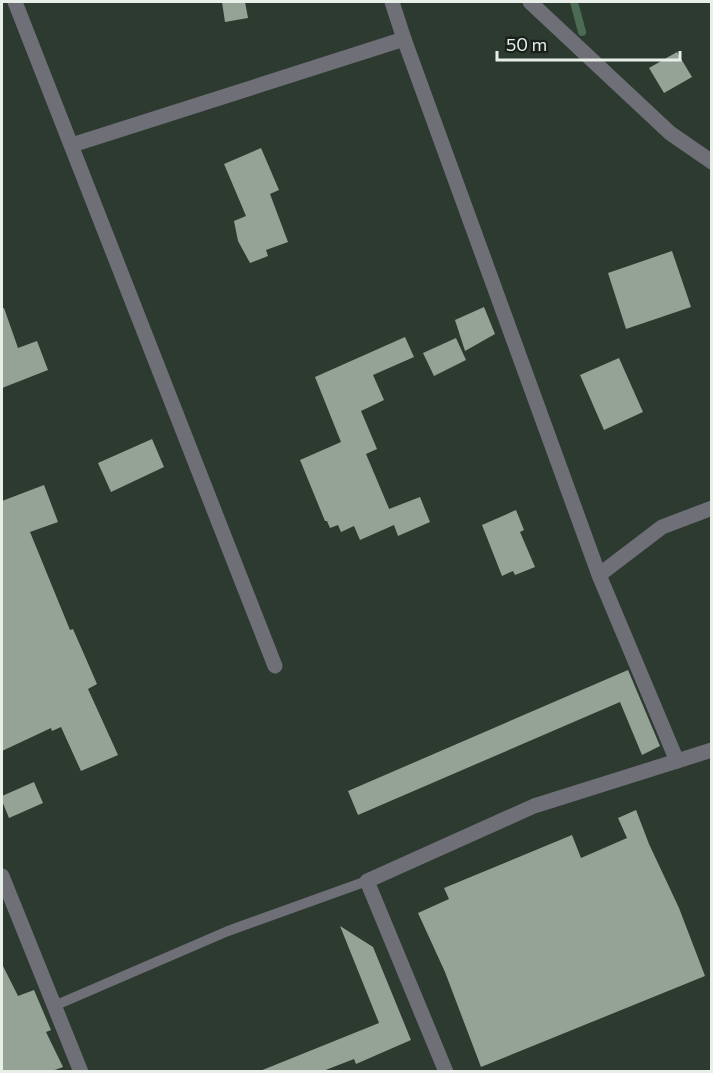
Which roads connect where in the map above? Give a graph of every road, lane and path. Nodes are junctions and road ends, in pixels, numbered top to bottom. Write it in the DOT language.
graph roads {
  1 [pos="15,2"];
  2 [pos="392,2"];
  3 [pos="530,2"];
  4 [pos="404,39"];
  5 [pos="72,145"];
  6 [pos="711,162"];
  7 [pos="711,508"];
  8 [pos="599,575"];
  9 [pos="275,666"];
  10 [pos="711,750"];
  11 [pos="677,761"];
  12 [pos="2,876"];
  13 [pos="367,881"];
  14 [pos="54,1006"];
  15 [pos="81,1071"];
  16 [pos="446,1071"];
  1 -- 5 [label="street"];
  2 -- 4 [label="street"];
  3 -- 6 [label="street"];
  4 -- 5 [label="street"];
  4 -- 8 [label="street"];
  5 -- 9 [label="street"];
  7 -- 8 [label="street"];
  8 -- 11 [label="street"];
  10 -- 11 [label="street"];
  11 -- 13 [label="street"];
  12 -- 14 [label="street"];
  13 -- 14 [label="lane"];
  13 -- 16 [label="street"];
  14 -- 15 [label="street"];
}
